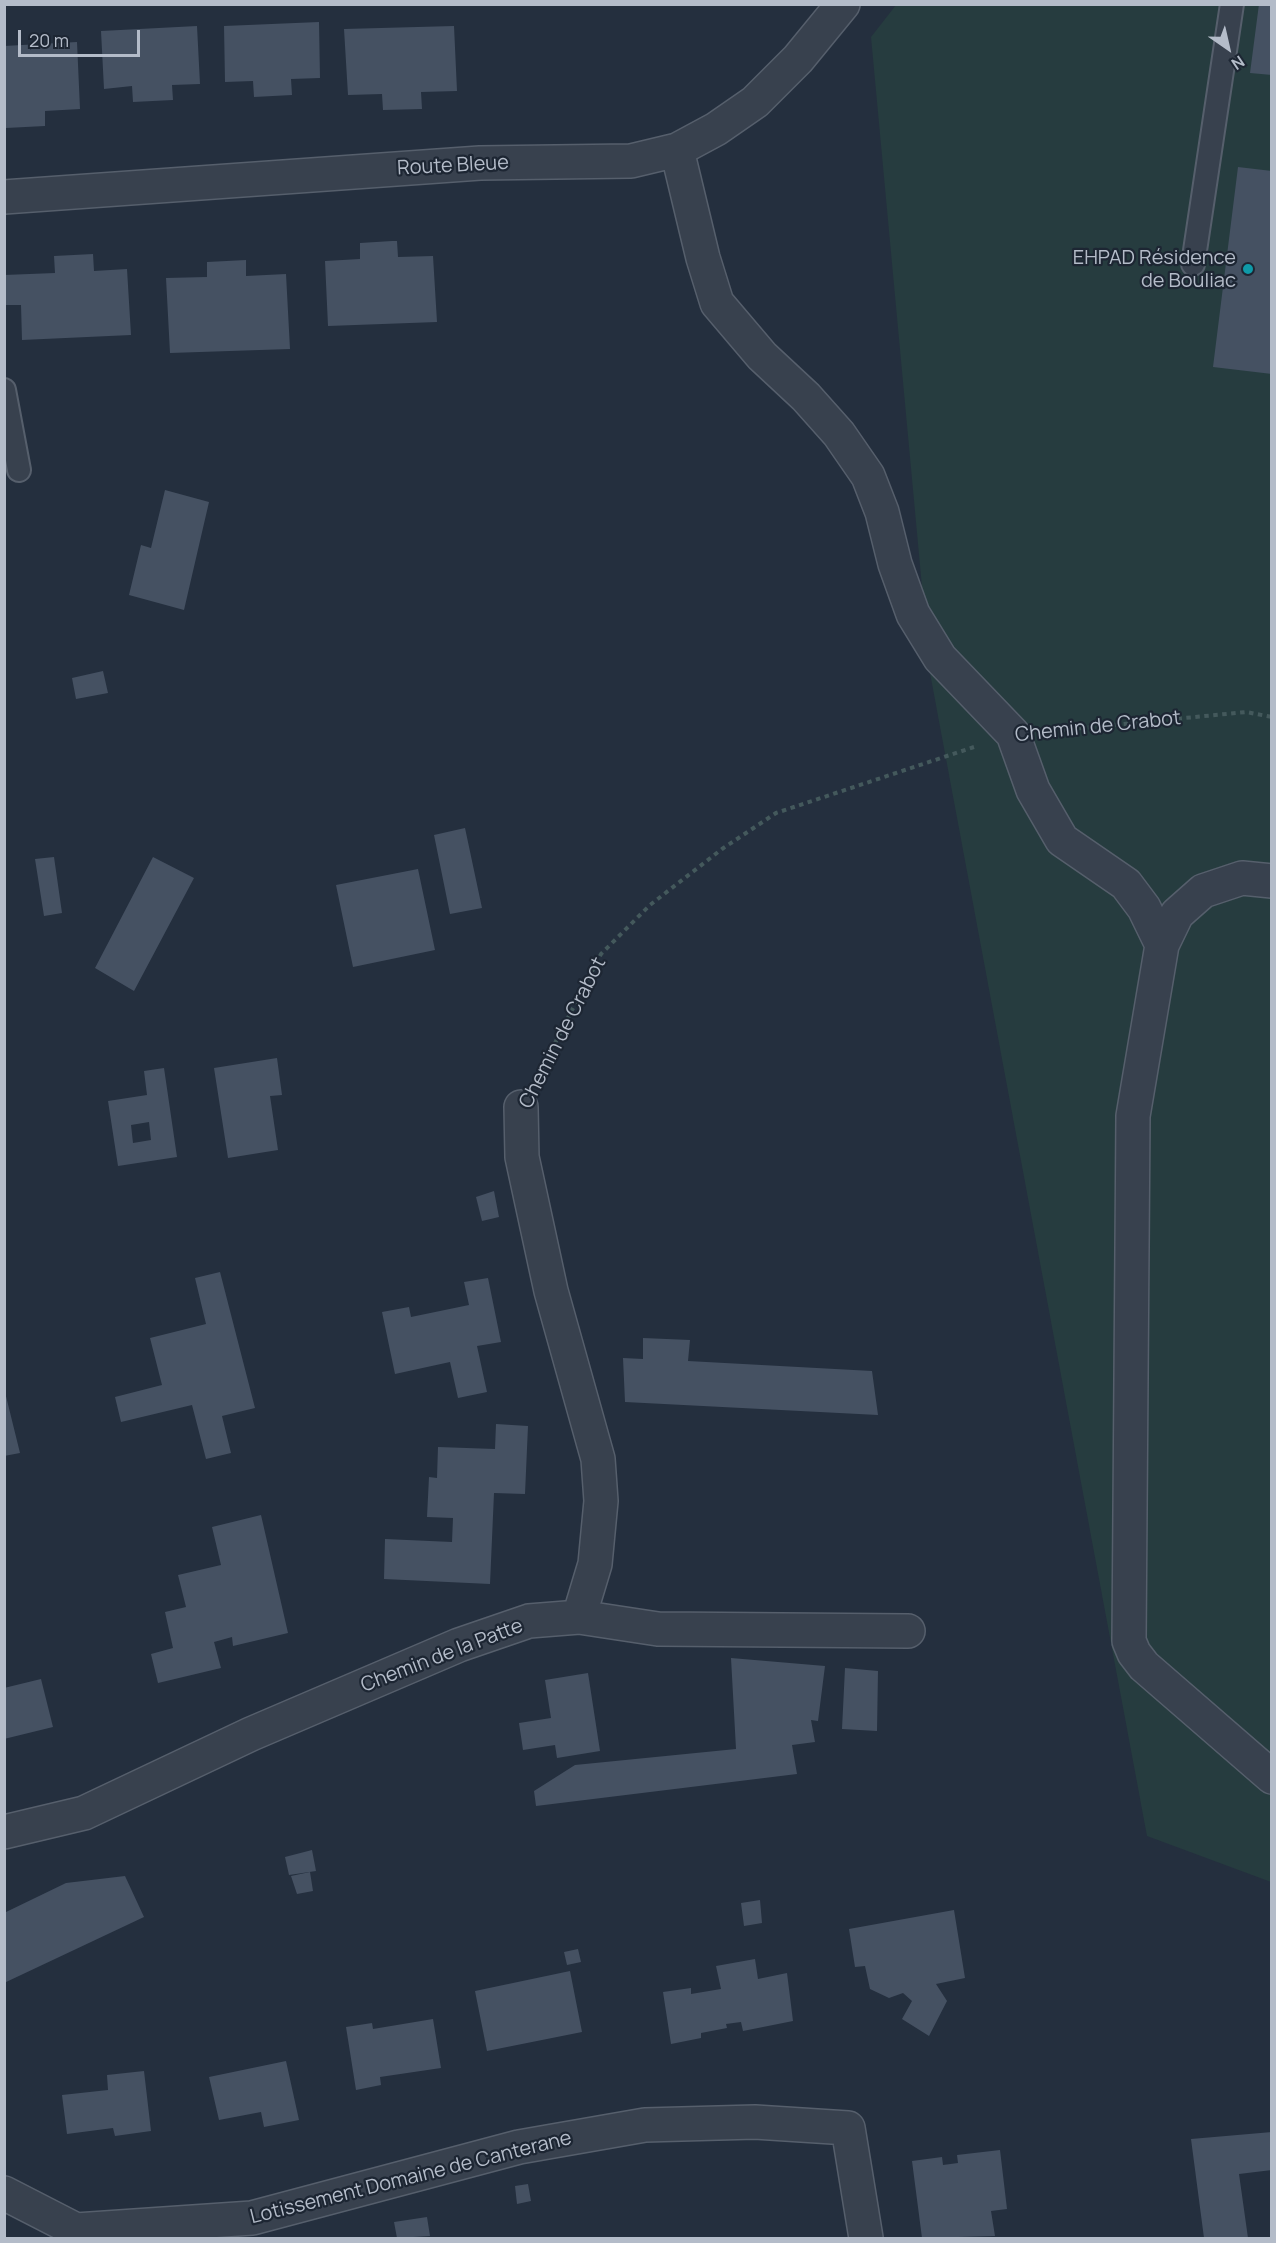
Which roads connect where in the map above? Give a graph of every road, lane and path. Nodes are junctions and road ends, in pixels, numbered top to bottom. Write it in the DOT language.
graph roads {
  1 [pos="843,4"];
  2 [pos="1232,4"];
  3 [pos="677,150"];
  4 [pos="4,196"];
  5 [pos="1193,264"];
  6 [pos="4,390"];
  7 [pos="19,470"];
  8 [pos="1272,717"];
  9 [pos="1013,734"];
  10 [pos="1272,881"];
  11 [pos="1162,945"];
  12 [pos="521,1107"];
  13 [pos="579,1617"];
  14 [pos="908,1631"];
  15 [pos="1272,1777"];
  16 [pos="4,1832"];
  17 [pos="4,2193"];
  18 [pos="80,2234"];
  19 [pos="866,2238"];
  1 -- 3 [label="street, Route Bleue"];
  2 -- 5 [label="lane"];
  3 -- 4 [label="street, Route Bleue"];
  3 -- 9 [label="street"];
  6 -- 7 [label="lane"];
  8 -- 9 [label="path, Chemin de Crabot"];
  9 -- 11 [label="street"];
  9 -- 12 [label="path, Chemin de Crabot"];
  10 -- 11 [label="street"];
  11 -- 15 [label="street"];
  12 -- 13 [label="street, Chemin de Crabot"];
  13 -- 14 [label="street, Chemin de la Patte"];
  13 -- 16 [label="street, Chemin de la Patte"];
  17 -- 18 [label="street, Lotissement Domaine de Canterane"];
  18 -- 19 [label="street, Lotissement Domaine de Canterane"];
}
